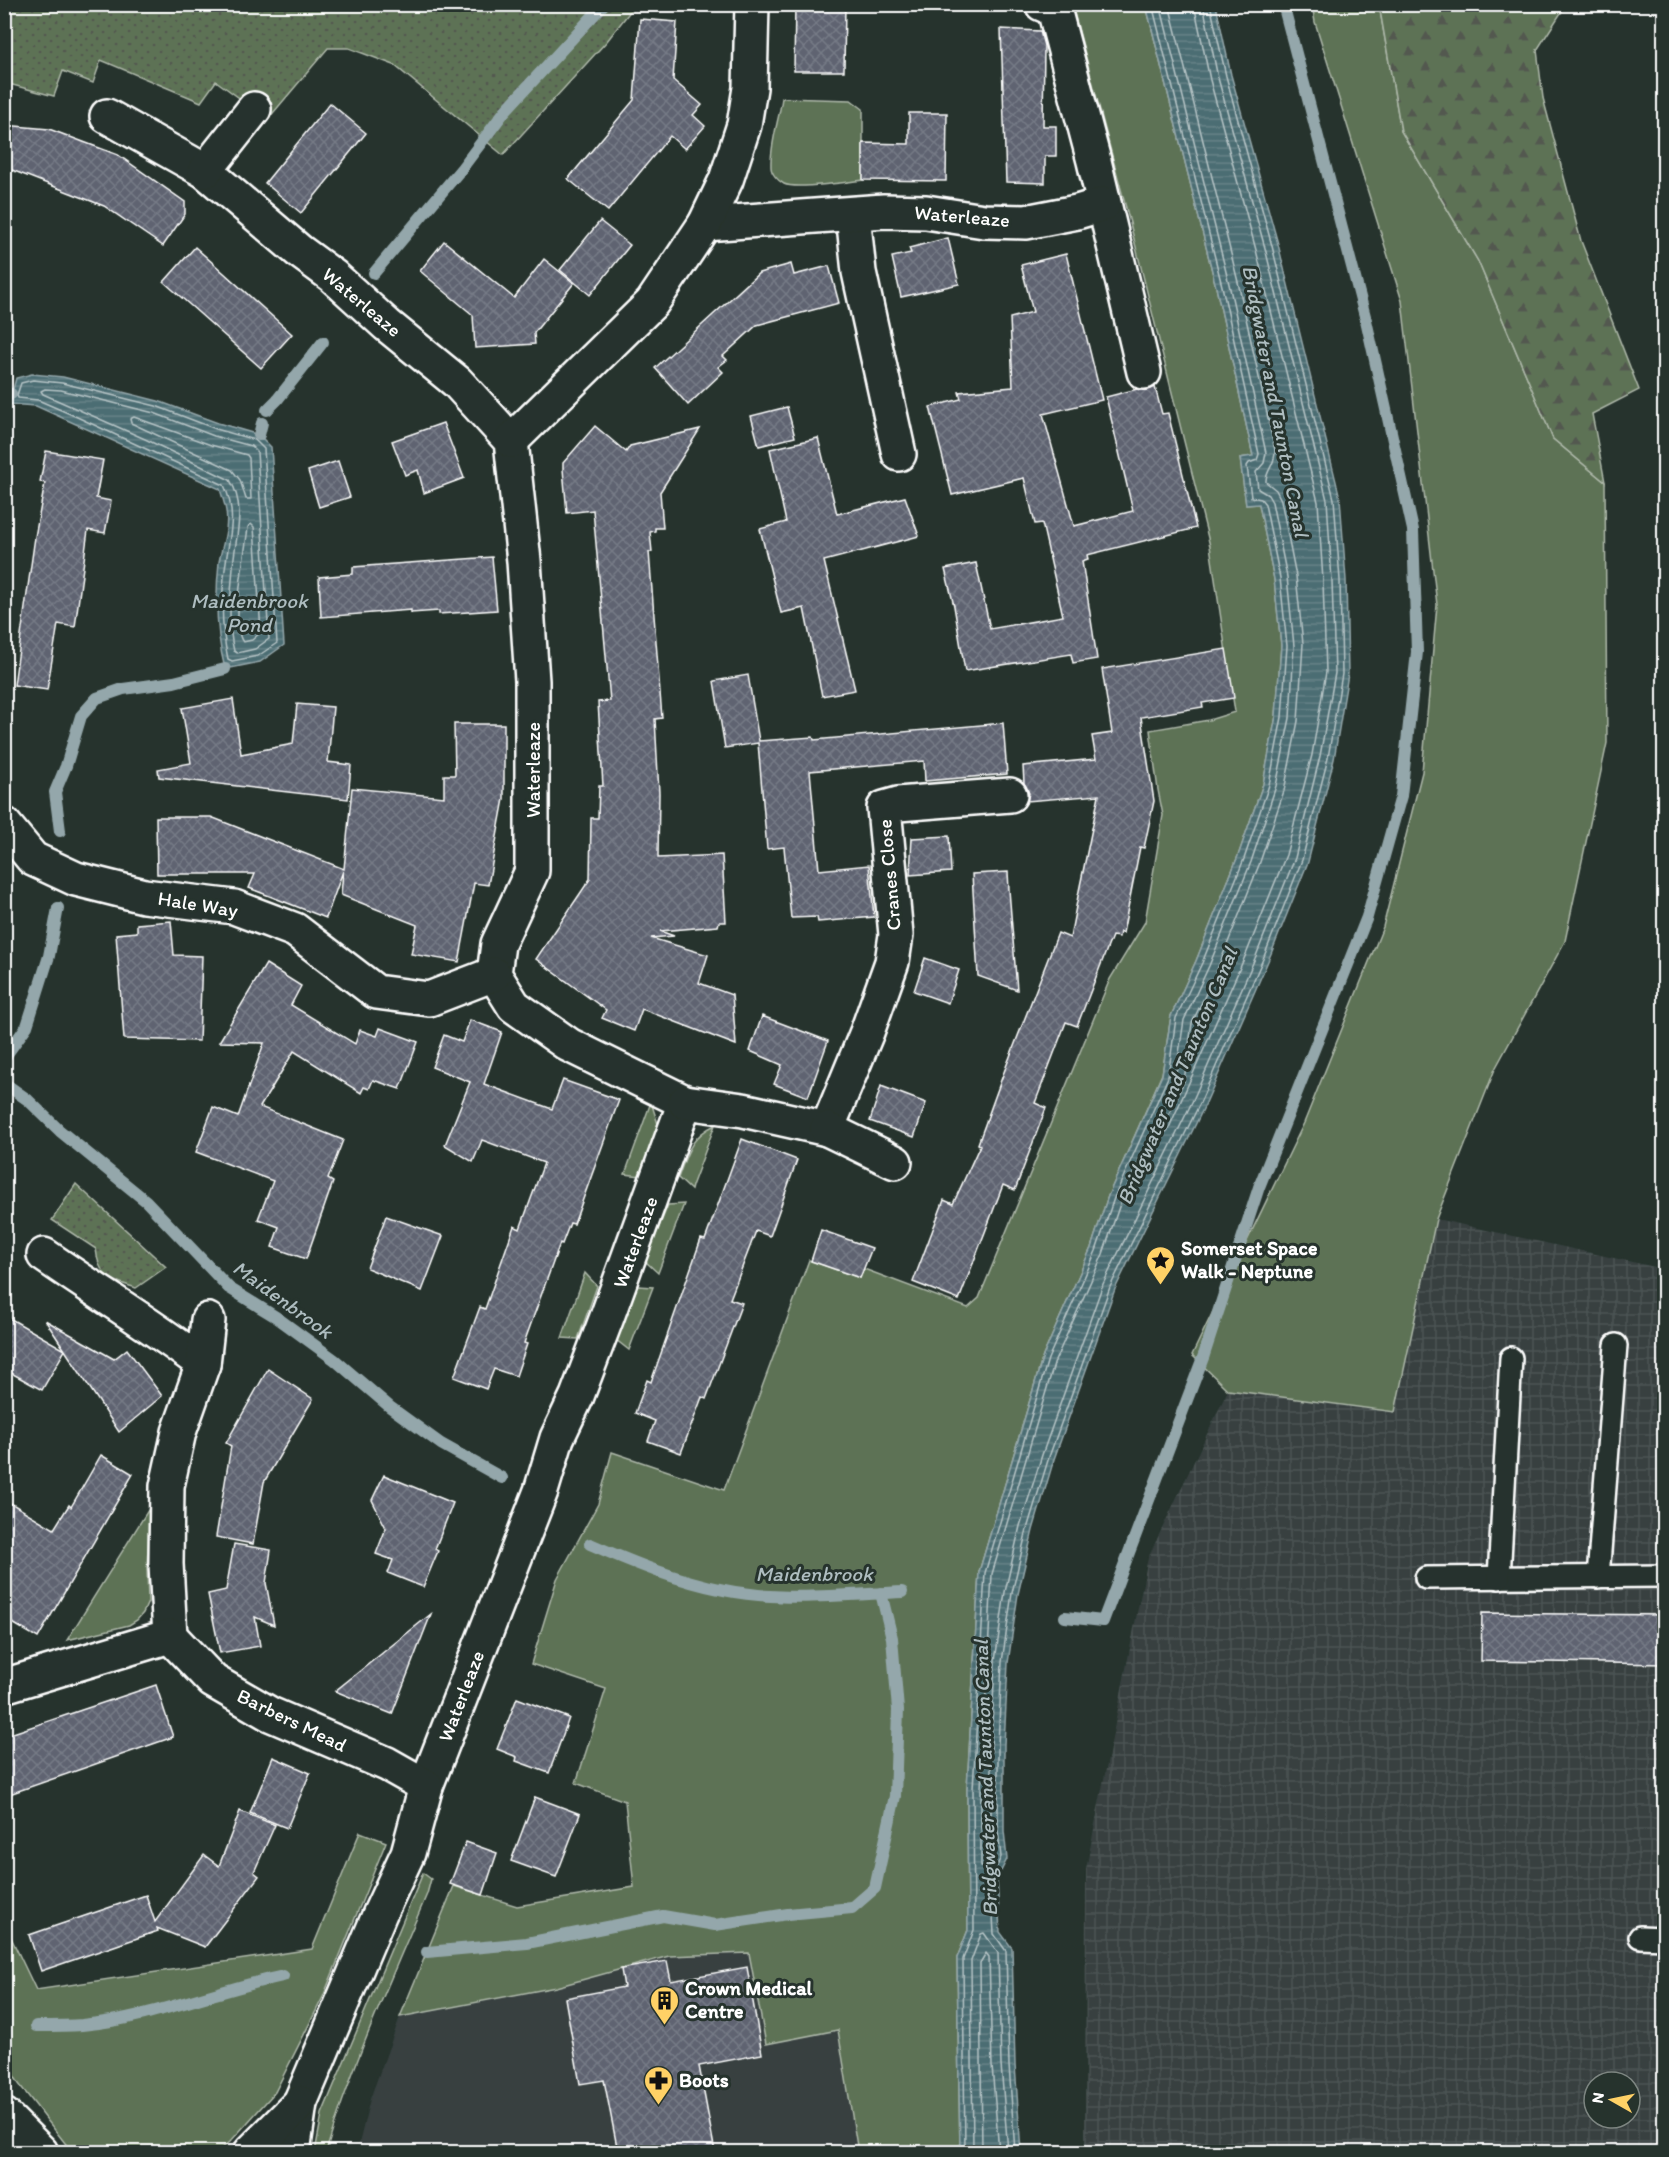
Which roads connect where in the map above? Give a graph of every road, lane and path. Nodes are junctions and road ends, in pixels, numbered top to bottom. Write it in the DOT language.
graph roads {
  1 [pos="752,4"];
  2 [pos="1042,4"];
  3 [pos="254,109"];
  4 [pos="107,116"];
  5 [pos="205,171"];
  6 [pos="1104,204"];
  7 [pos="853,214"];
  8 [pos="705,224"];
  9 [pos="1144,372"];
  10 [pos="511,441"];
  11 [pos="899,454"];
  12 [pos="1010,795"];
  13 [pos="4,824"];
  14 [pos="494,974"];
  15 [pos="685,1102"];
  16 [pos="827,1129"];
  17 [pos="896,1162"];
  18 [pos="44,1255"];
  19 [pos="208,1320"];
  20 [pos="1616,1345"];
  21 [pos="1511,1358"];
  22 [pos="203,1364"];
  23 [pos="1665,1576"];
  24 [pos="1598,1577"];
  25 [pos="1426,1578"];
  26 [pos="1499,1578"];
  27 [pos="170,1636"];
  28 [pos="4,1684"];
  29 [pos="426,1786"];
  30 [pos="1640,1937"];
  31 [pos="1665,1938"];
  32 [pos="300,2103"];
  33 [pos="4,2115"];
  34 [pos="40,2152"];
  35 [pos="251,2152"];
  36 [pos="293,2152"];
  1 -- 8 [label="street"];
  2 -- 6 [label="street"];
  3 -- 5 [label="street"];
  4 -- 5 [label="street, Waterleaze"];
  5 -- 10 [label="street, Waterleaze"];
  6 -- 7 [label="street, Waterleaze"];
  6 -- 9 [label="street"];
  7 -- 8 [label="street, Waterleaze"];
  7 -- 11 [label="street"];
  8 -- 10 [label="street"];
  10 -- 14 [label="street, Waterleaze"];
  12 -- 16 [label="street, Cranes Close"];
  13 -- 14 [label="street, Hale Way"];
  14 -- 15 [label="street"];
  15 -- 16 [label="street"];
  15 -- 29 [label="street, Waterleaze"];
  16 -- 17 [label="street"];
  18 -- 22 [label="street"];
  19 -- 22 [label="street"];
  20 -- 24 [label="lane"];
  21 -- 26 [label="lane"];
  22 -- 27 [label="street"];
  23 -- 24 [label="lane"];
  24 -- 26 [label="lane"];
  25 -- 26 [label="lane"];
  27 -- 28 [label="street"];
  27 -- 29 [label="street, Barbers Mead"];
  29 -- 32 [label="street, Waterleaze"];
  30 -- 31 [label="lane"];
  32 -- 35 [label="street, Waterleaze"];
  32 -- 36 [label="street, Waterleaze"];
  33 -- 34 [label="street"];
}
